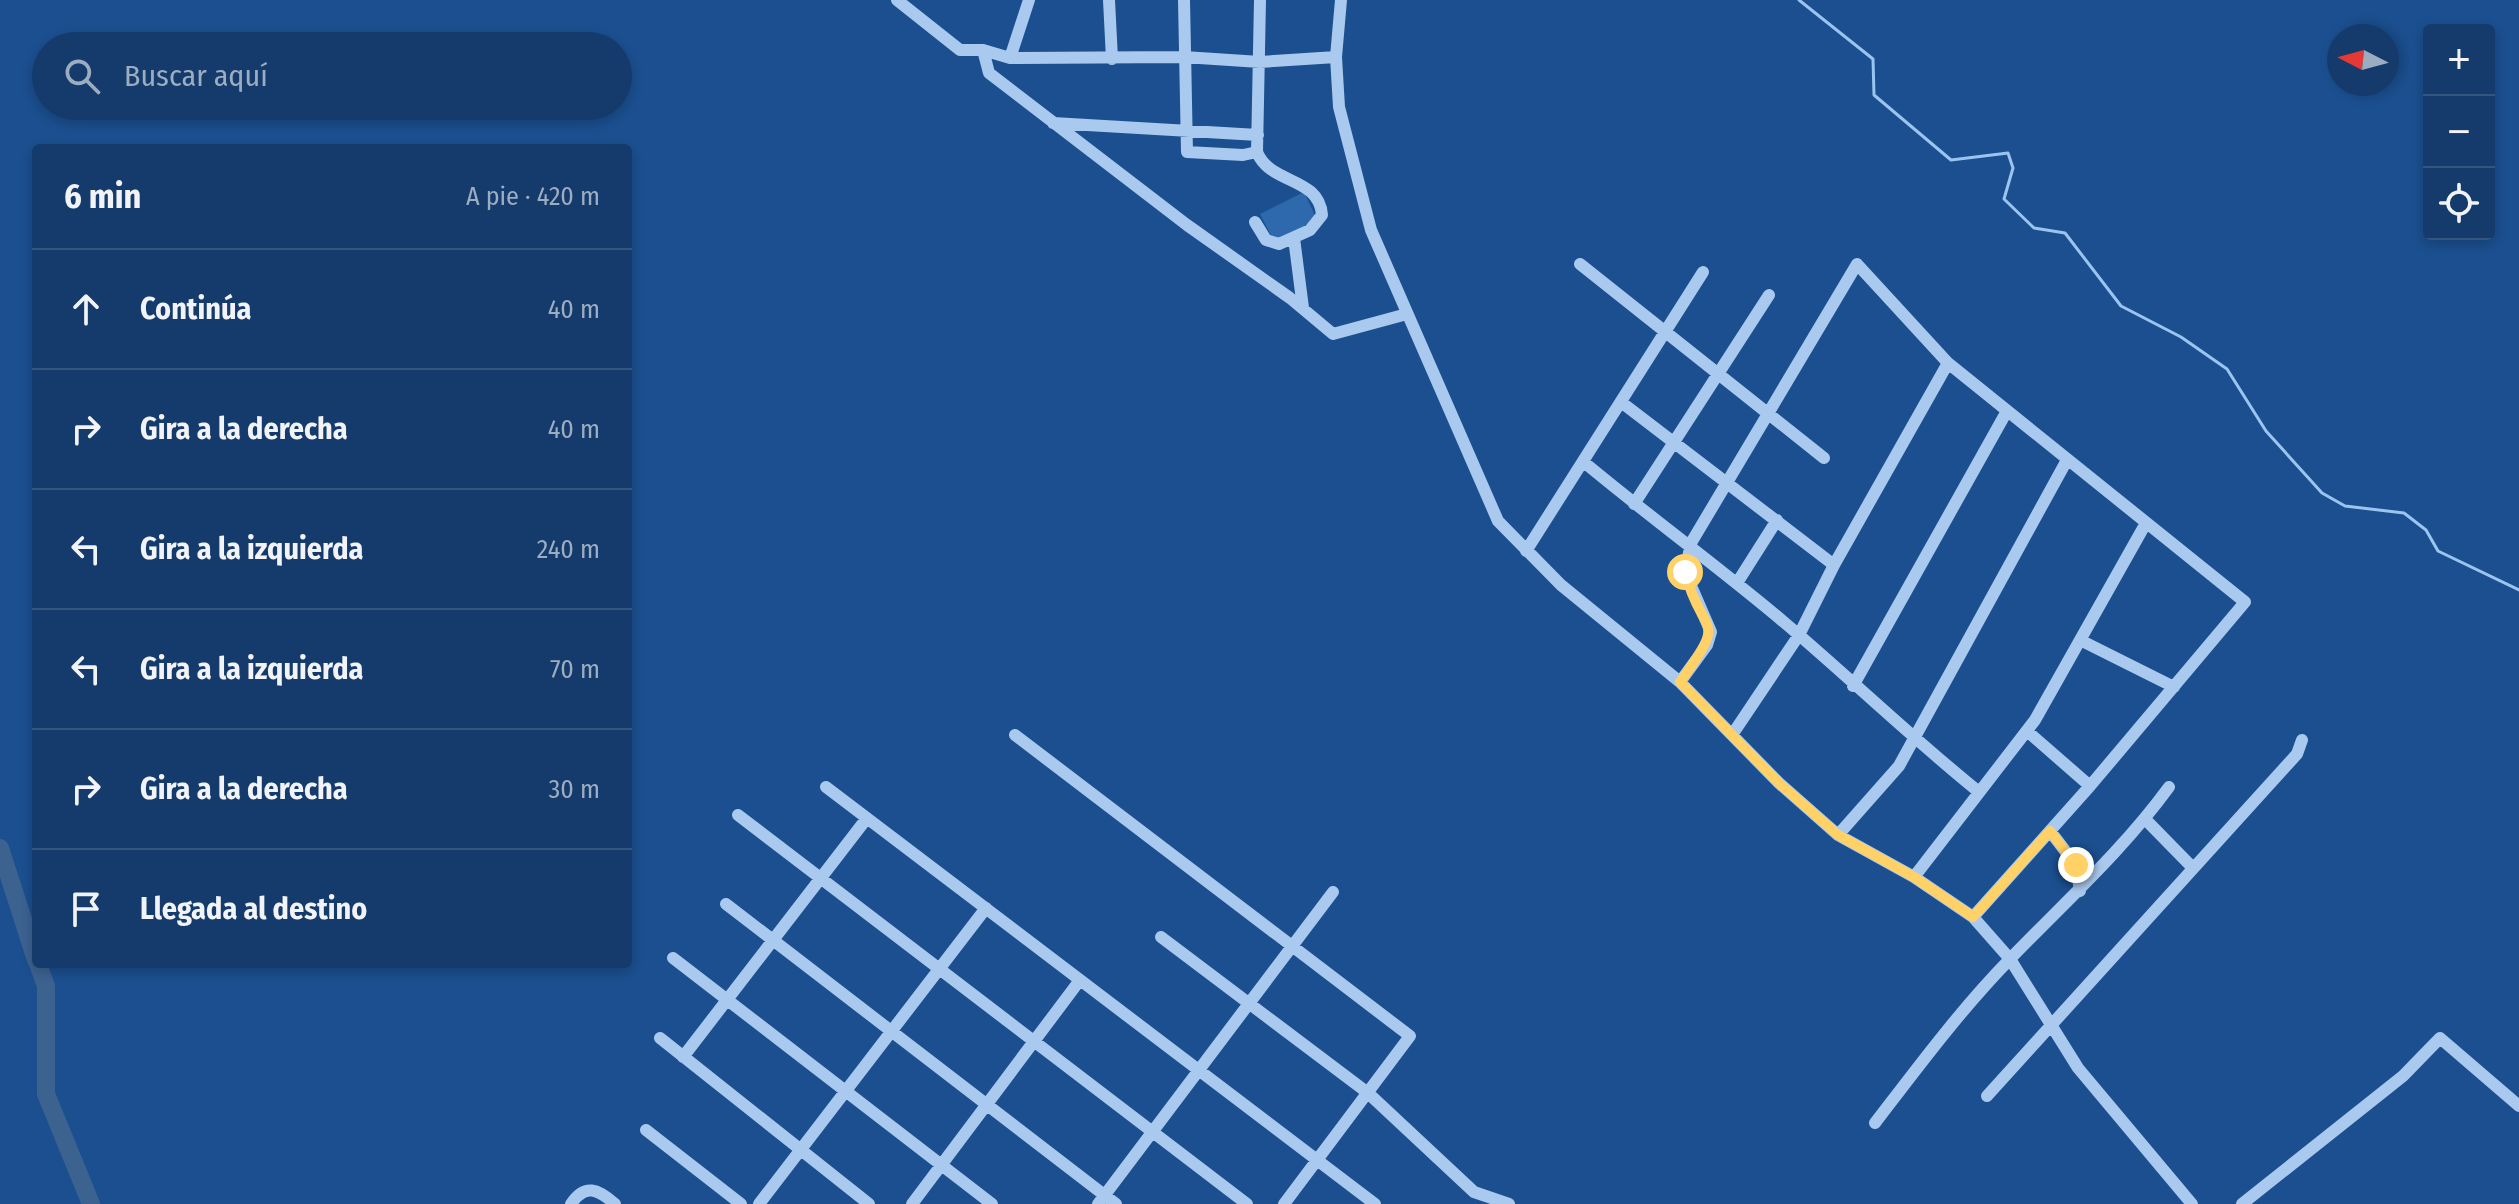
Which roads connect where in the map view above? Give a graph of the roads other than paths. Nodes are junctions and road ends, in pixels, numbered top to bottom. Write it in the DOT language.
graph roads {
  1 [pos="1029,0"];
  2 [pos="1109,0"];
  3 [pos="1184,0"];
  4 [pos="1260,0"];
  5 [pos="1341,0"];
  6 [pos="902,1"];
  7 [pos="983,50"];
  8 [pos="1184,57"];
  9 [pos="1336,57"];
  10 [pos="1010,58"];
  11 [pos="1112,59"];
  12 [pos="1260,62"];
  13 [pos="1053,122"];
  14 [pos="1186,129"];
  15 [pos="1258,135"];
  16 [pos="1257,152"];
  17 [pos="1255,222"];
  18 [pos="1294,238"];
  19 [pos="1580,264"];
  20 [pos="1703,272"];
  21 [pos="1769,295"];
  22 [pos="1303,308"];
  23 [pos="1407,314"];
  24 [pos="1664,330"];
  25 [pos="1948,363"];
  26 [pos="1718,372"];
  27 [pos="1621,402"];
  28 [pos="2007,411"];
  29 [pos="1770,414"];
  30 [pos="1676,441"];
  31 [pos="1824,458"];
  32 [pos="2067,460"];
  33 [pos="1585,463"];
  34 [pos="1728,480"];
  35 [pos="1634,504"];
  36 [pos="1777,520"];
  37 [pos="2146,523"];
  38 [pos="1692,545"];
  39 [pos="1526,551"];
  40 [pos="1834,565"];
  41 [pos="1737,583"];
  42 [pos="1799,635"];
  43 [pos="2080,640"];
  44 [pos="1680,682"];
  45 [pos="1853,686"];
  46 [pos="2174,687"];
  47 [pos="2027,731"];
  48 [pos="1015,735"];
  49 [pos="1732,735"];
  50 [pos="1913,739"];
  51 [pos="2302,740"];
  52 [pos="2090,786"];
  53 [pos="826,787"];
  54 [pos="2169,787"];
  55 [pos="1979,792"];
  56 [pos="738,815"];
  57 [pos="867,818"];
  58 [pos="2145,819"];
  59 [pos="2050,831"];
  60 [pos="1838,835"];
  61 [pos="2193,868"];
  62 [pos="1914,877"];
  63 [pos="821,878"];
  64 [pos="2080,891"];
  65 [pos="1333,892"];
  66 [pos="726,904"];
  67 [pos="986,908"];
  68 [pos="1973,917"];
  69 [pos="1161,937"];
  70 [pos="772,940"];
  71 [pos="1292,946"];
  72 [pos="673,958"];
  73 [pos="2010,959"];
  74 [pos="939,969"];
  75 [pos="1080,980"];
  76 [pos="727,999"];
  77 [pos="1249,1003"];
  78 [pos="2049,1026"];
  79 [pos="891,1031"];
  80 [pos="660,1038"];
  81 [pos="1034,1041"];
  82 [pos="683,1057"];
  83 [pos="1199,1070"];
  84 [pos="845,1091"];
  85 [pos="1368,1093"];
  86 [pos="1987,1096"];
  87 [pos="986,1104"];
  88 [pos="2519,1106"];
  89 [pos="1875,1123"];
  90 [pos="646,1130"];
  91 [pos="1153,1132"];
  92 [pos="801,1150"];
  93 [pos="1317,1160"];
  94 [pos="941,1165"];
  95 [pos="1101,1200"];
  96 [pos="571,1204"];
  97 [pos="615,1204"];
  98 [pos="741,1204"];
  99 [pos="759,1204"];
  100 [pos="869,1204"];
  101 [pos="912,1204"];
  102 [pos="992,1204"];
  103 [pos="1116,1204"];
  104 [pos="1247,1204"];
  105 [pos="1284,1204"];
  106 [pos="1375,1204"];
  107 [pos="1509,1204"];
  108 [pos="2192,1204"];
  109 [pos="2242,1204"];
  1 -- 10 [label="street"];
  2 -- 11 [label="street"];
  3 -- 8 [label="street"];
  4 -- 12 [label="street"];
  5 -- 9 [label="street"];
  6 -- 7 [label="street"];
  7 -- 10 [label="street"];
  7 -- 13 [label="street"];
  8 -- 11 [label="street"];
  8 -- 12 [label="street"];
  8 -- 14 [label="street"];
  9 -- 12 [label="street"];
  9 -- 23 [label="street"];
  10 -- 11 [label="street"];
  12 -- 15 [label="street"];
  13 -- 14 [label="street"];
  13 -- 22 [label="street"];
  14 -- 15 [label="street"];
  14 -- 16 [label="street"];
  15 -- 16 [label="street"];
  16 -- 18 [label="street"];
  17 -- 18 [label="street"];
  18 -- 22 [label="street"];
  19 -- 24 [label="street"];
  20 -- 24 [label="street"];
  21 -- 26 [label="street"];
  22 -- 23 [label="street"];
  23 -- 39 [label="street"];
  24 -- 26 [label="street"];
  24 -- 27 [label="street"];
  25 -- 28 [label="street"];
  25 -- 29 [label="street"];
  25 -- 40 [label="street"];
  26 -- 29 [label="street"];
  26 -- 30 [label="street"];
  27 -- 30 [label="street"];
  27 -- 33 [label="street"];
  28 -- 32 [label="street"];
  28 -- 45 [label="street"];
  29 -- 31 [label="street"];
  29 -- 34 [label="street"];
  30 -- 34 [label="street"];
  30 -- 35 [label="street"];
  32 -- 37 [label="street"];
  32 -- 50 [label="street"];
  33 -- 35 [label="street"];
  33 -- 39 [label="street"];
  34 -- 36 [label="street"];
  34 -- 38 [label="street"];
  35 -- 38 [label="street"];
  36 -- 40 [label="street"];
  36 -- 41 [label="street"];
  37 -- 43 [label="street"];
  37 -- 46 [label="street"];
  38 -- 41 [label="street"];
  38 -- 44 [label="street"];
  39 -- 44 [label="street"];
  40 -- 42 [label="street"];
  41 -- 42 [label="street"];
  42 -- 45 [label="street"];
  42 -- 49 [label="street"];
  43 -- 46 [label="street"];
  43 -- 47 [label="street"];
  44 -- 49 [label="street"];
  45 -- 50 [label="street"];
  46 -- 52 [label="street"];
  47 -- 52 [label="street"];
  47 -- 55 [label="street"];
  48 -- 71 [label="street"];
  49 -- 60 [label="street"];
  50 -- 55 [label="street"];
  50 -- 60 [label="street"];
  51 -- 61 [label="street"];
  52 -- 59 [label="street"];
  53 -- 57 [label="street"];
  54 -- 58 [label="street"];
  55 -- 62 [label="street"];
  56 -- 63 [label="street"];
  57 -- 63 [label="street"];
  57 -- 67 [label="street"];
  58 -- 61 [label="street"];
  58 -- 64 [label="street"];
  59 -- 64 [label="street"];
  59 -- 68 [label="street"];
  60 -- 62 [label="street"];
  61 -- 78 [label="street"];
  62 -- 68 [label="street"];
  63 -- 70 [label="street"];
  63 -- 74 [label="street"];
  64 -- 73 [label="street"];
  65 -- 71 [label="street"];
  66 -- 70 [label="street"];
  67 -- 74 [label="street"];
  67 -- 75 [label="street"];
  68 -- 73 [label="street"];
  69 -- 77 [label="street"];
  70 -- 76 [label="street"];
  70 -- 79 [label="street"];
  71 -- 77 [label="street"];
  71 -- 85 [label="street"];
  72 -- 76 [label="street"];
  73 -- 78 [label="street"];
  73 -- 89 [label="street"];
  74 -- 79 [label="street"];
  74 -- 81 [label="street"];
  75 -- 81 [label="street"];
  75 -- 83 [label="street"];
  76 -- 82 [label="street"];
  76 -- 84 [label="street"];
  77 -- 83 [label="street"];
  77 -- 85 [label="street"];
  78 -- 86 [label="street"];
  78 -- 108 [label="street"];
  79 -- 84 [label="street"];
  79 -- 87 [label="street"];
  80 -- 82 [label="street"];
  81 -- 87 [label="street"];
  81 -- 91 [label="street"];
  82 -- 92 [label="street"];
  83 -- 91 [label="street"];
  83 -- 93 [label="street"];
  84 -- 92 [label="street"];
  84 -- 94 [label="street"];
  85 -- 93 [label="street"];
  85 -- 107 [label="street"];
  87 -- 94 [label="street"];
  87 -- 95 [label="street"];
  88 -- 109 [label="street"];
  90 -- 98 [label="street"];
  91 -- 95 [label="street"];
  91 -- 104 [label="street"];
  92 -- 99 [label="street"];
  92 -- 100 [label="street"];
  93 -- 105 [label="street"];
  93 -- 106 [label="street"];
  94 -- 101 [label="street"];
  94 -- 102 [label="street"];
  95 -- 103 [label="street"];
  96 -- 97 [label="street"];
}
